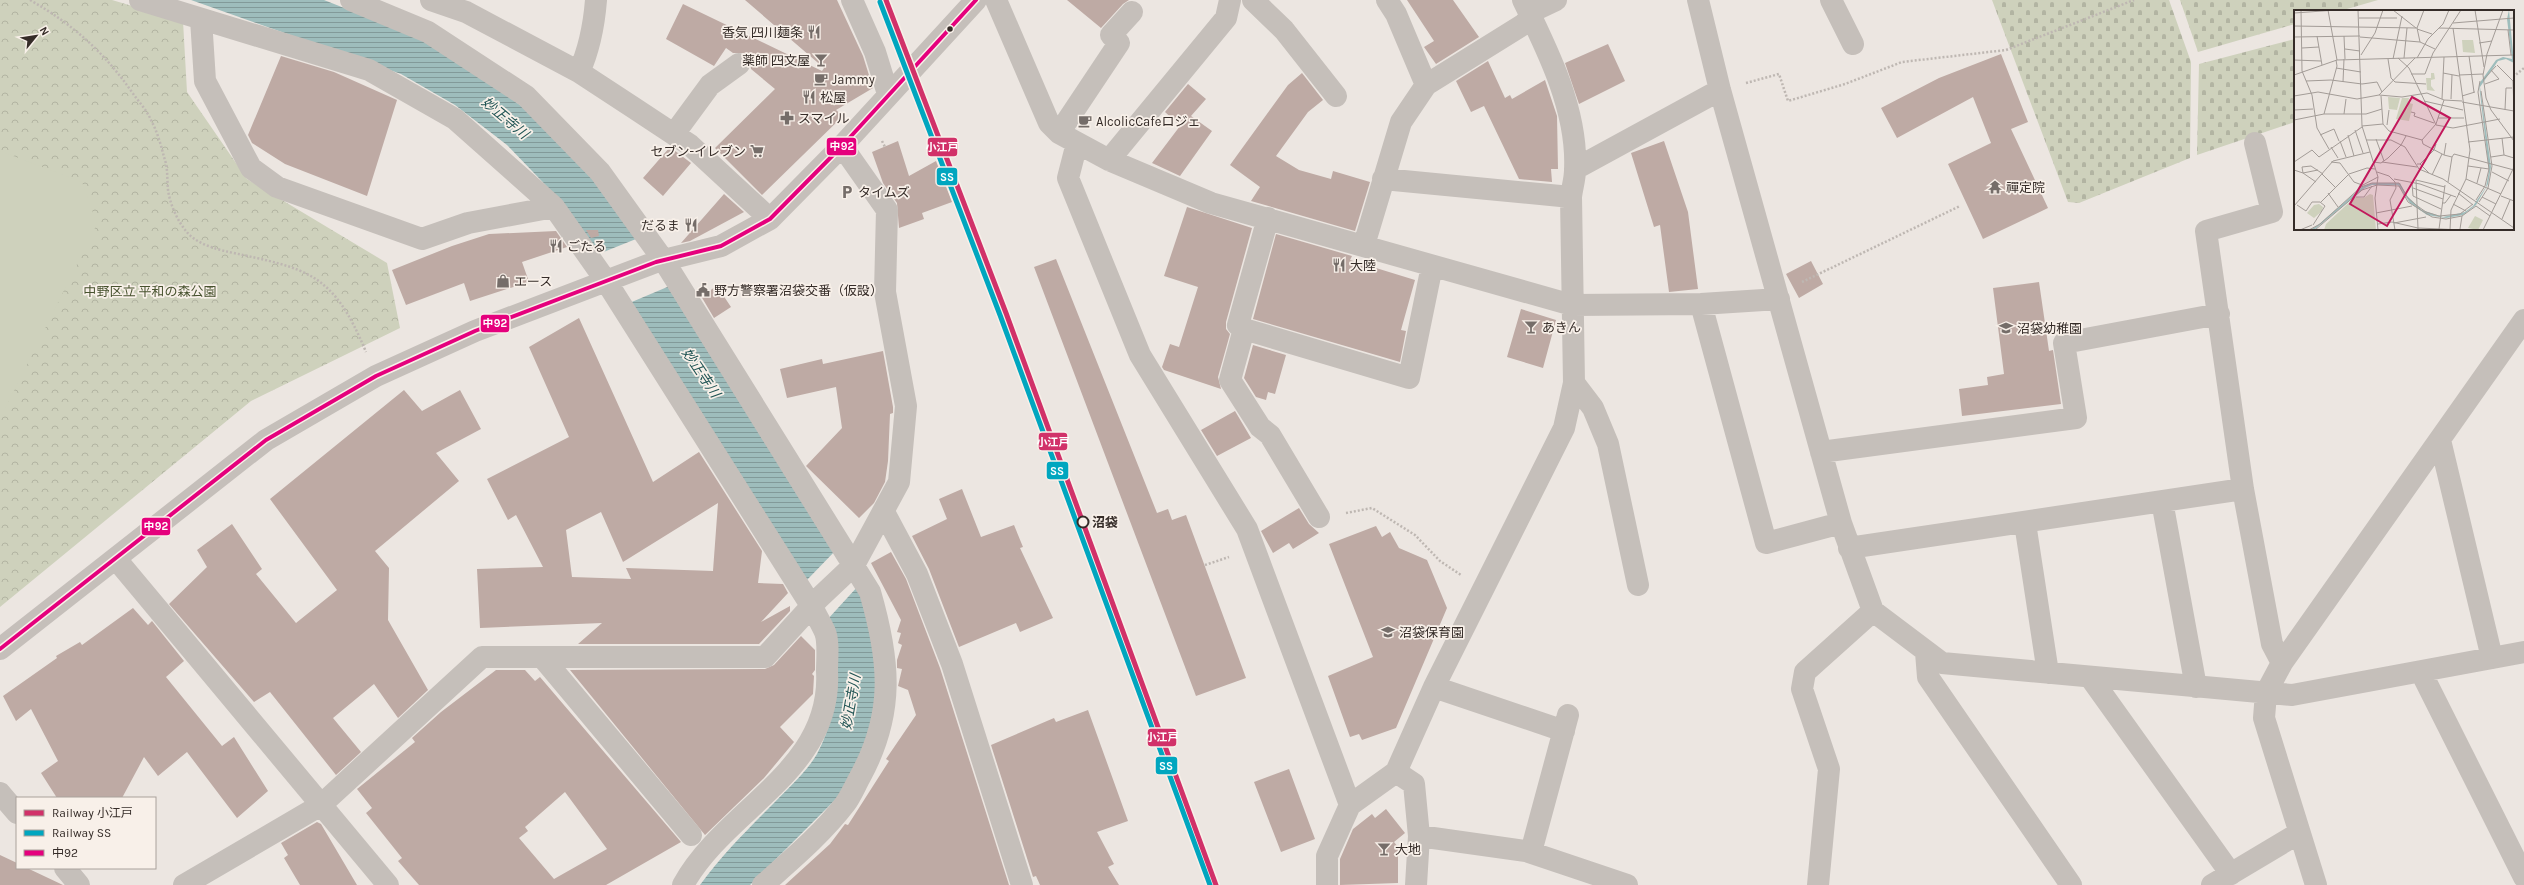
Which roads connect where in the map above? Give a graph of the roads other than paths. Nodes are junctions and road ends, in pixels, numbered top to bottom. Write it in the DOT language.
graph roads {
  1 [pos="140,0"];
  2 [pos="351,0"];
  3 [pos="431,0"];
  4 [pos="596,0"];
  5 [pos="852,0"];
  6 [pos="976,0"];
  7 [pos="996,0"];
  8 [pos="1230,0"];
  9 [pos="1253,0"];
  10 [pos="1387,0"];
  11 [pos="1556,0"];
  12 [pos="1698,0"];
  13 [pos="1831,0"];
  14 [pos="465,6"];
  15 [pos="1527,8"];
  16 [pos="1132,12"];
  17 [pos="201,19"];
  18 [pos="1853,44"];
  19 [pos="739,64"];
  20 [pos="579,72"];
  21 [pos="1426,85"];
  22 [pos="1720,90"];
  23 [pos="888,94"];
  24 [pos="1336,96"];
  25 [pos="674,134"];
  26 [pos="1068,138"];
  27 [pos="2255,143"];
  28 [pos="842,146"];
  29 [pos="1108,160"];
  30 [pos="1575,169"];
  31 [pos="1383,179"];
  32 [pos="1571,197"];
  33 [pos="554,207"];
  34 [pos="1268,218"];
  35 [pos="770,219"];
  36 [pos="1364,245"];
  37 [pos="660,262"];
  38 [pos="1432,266"];
  39 [pos="610,280"];
  40 [pos="1778,295"];
  41 [pos="1701,304"];
  42 [pos="1572,305"];
  43 [pos="2219,314"];
  44 [pos="2524,320"];
  45 [pos="1244,329"];
  46 [pos="1574,383"];
  47 [pos="2440,440"];
  48 [pos="1821,452"];
  49 [pos="2243,489"];
  50 [pos="2162,501"];
  51 [pos="884,512"];
  52 [pos="1319,517"];
  53 [pos="1841,523"];
  54 [pos="2024,523"];
  55 [pos="1849,548"];
  56 [pos="116,558"];
  57 [pos="851,568"];
  58 [pos="1638,585"];
  59 [pos="815,603"];
  60 [pos="1873,611"];
  61 [pos="0,649"];
  62 [pos="1926,652"];
  63 [pos="2524,652"];
  64 [pos="542,657"];
  65 [pos="2492,658"];
  66 [pos="2282,663"];
  67 [pos="2421,672"];
  68 [pos="2048,673"];
  69 [pos="2090,677"];
  70 [pos="1434,687"];
  71 [pos="2196,687"];
  72 [pos="2266,693"];
  73 [pos="1396,772"];
  74 [pos="0,793"];
  75 [pos="320,805"];
  76 [pos="1350,806"];
  77 [pos="16,812"];
  78 [pos="2300,833"];
  79 [pos="691,835"];
  80 [pos="1419,836"];
  81 [pos="1531,852"];
  82 [pos="66,869"];
  83 [pos="2231,874"];
  84 [pos="2524,877"];
  85 [pos="1020,884"];
  86 [pos="80,885"];
  87 [pos="184,885"];
  88 [pos="388,885"];
  89 [pos="683,885"];
  90 [pos="763,885"];
  91 [pos="1327,885"];
  92 [pos="1416,885"];
  93 [pos="1627,885"];
  94 [pos="1818,885"];
  95 [pos="2071,885"];
  96 [pos="2212,885"];
  97 [pos="2316,885"];
  1 -- 17 [label="street"];
  2 -- 37 [label="street"];
  3 -- 14 [label="street"];
  4 -- 20 [label="street"];
  5 -- 23 [label="street"];
  6 -- 23 [label="street"];
  7 -- 26 [label="street"];
  8 -- 29 [label="street"];
  9 -- 24 [label="street"];
  10 -- 21 [label="street"];
  11 -- 15 [label="street"];
  12 -- 22 [label="street"];
  13 -- 18 [label="street"];
  14 -- 20 [label="street"];
  15 -- 21 [label="street"];
  15 -- 30 [label="street"];
  16 -- 26 [label="street"];
  17 -- 33 [label="street"];
  17 -- 33 [label="street"];
  19 -- 25 [label="street"];
  20 -- 25 [label="street"];
  21 -- 31 [label="street"];
  22 -- 30 [label="street"];
  22 -- 40 [label="street"];
  23 -- 28 [label="street"];
  25 -- 35 [label="street"];
  26 -- 29 [label="street"];
  26 -- 76 [label="street"];
  27 -- 43 [label="street"];
  28 -- 35 [label="street"];
  28 -- 51 [label="street"];
  29 -- 34 [label="street"];
  30 -- 32 [label="street"];
  31 -- 32 [label="street"];
  31 -- 36 [label="street"];
  32 -- 42 [label="street"];
  33 -- 39 [label="street"];
  34 -- 36 [label="street"];
  34 -- 45 [label="street"];
  35 -- 37 [label="street"];
  36 -- 38 [label="street"];
  37 -- 39 [label="street"];
  37 -- 57 [label="street"];
  38 -- 42 [label="street"];
  38 -- 45 [label="street"];
  39 -- 56 [label="street"];
  39 -- 59 [label="street"];
  40 -- 41 [label="street"];
  40 -- 48 [label="street"];
  41 -- 42 [label="street"];
  41 -- 53 [label="street"];
  42 -- 46 [label="street"];
  43 -- 48 [label="street"];
  43 -- 49 [label="street"];
  44 -- 47 [label="street"];
  45 -- 52 [label="street"];
  46 -- 58 [label="street"];
  46 -- 70 [label="street"];
  47 -- 65 [label="street"];
  47 -- 66 [label="street"];
  48 -- 53 [label="street"];
  49 -- 50 [label="street"];
  49 -- 66 [label="street"];
  50 -- 54 [label="street"];
  50 -- 71 [label="street"];
  51 -- 57 [label="street"];
  51 -- 85 [label="street"];
  53 -- 55 [label="street"];
  54 -- 55 [label="street"];
  54 -- 68 [label="street"];
  55 -- 60 [label="street"];
  56 -- 61 [label="street"];
  56 -- 75 [label="street"];
  57 -- 59 [label="street"];
  57 -- 90 [label="street"];
  59 -- 64 [label="street"];
  59 -- 89 [label="street"];
  60 -- 62 [label="street"];
  60 -- 94 [label="street"];
  62 -- 68 [label="street"];
  62 -- 95 [label="street"];
  63 -- 65 [label="street"];
  64 -- 75 [label="street"];
  64 -- 79 [label="street"];
  65 -- 67 [label="street"];
  66 -- 72 [label="street"];
  67 -- 72 [label="street"];
  67 -- 84 [label="street"];
  68 -- 69 [label="street"];
  69 -- 71 [label="street"];
  69 -- 83 [label="street"];
  70 -- 73 [label="street"];
  70 -- 81 [label="street"];
  71 -- 72 [label="street"];
  72 -- 78 [label="street"];
  73 -- 76 [label="street"];
  73 -- 80 [label="street"];
  74 -- 77 [label="street"];
  75 -- 87 [label="street"];
  75 -- 88 [label="street"];
  76 -- 91 [label="street"];
  78 -- 83 [label="street"];
  78 -- 97 [label="street"];
  80 -- 81 [label="street"];
  80 -- 92 [label="street"];
  81 -- 93 [label="street"];
  82 -- 86 [label="street"];
  83 -- 96 [label="street"];
}
